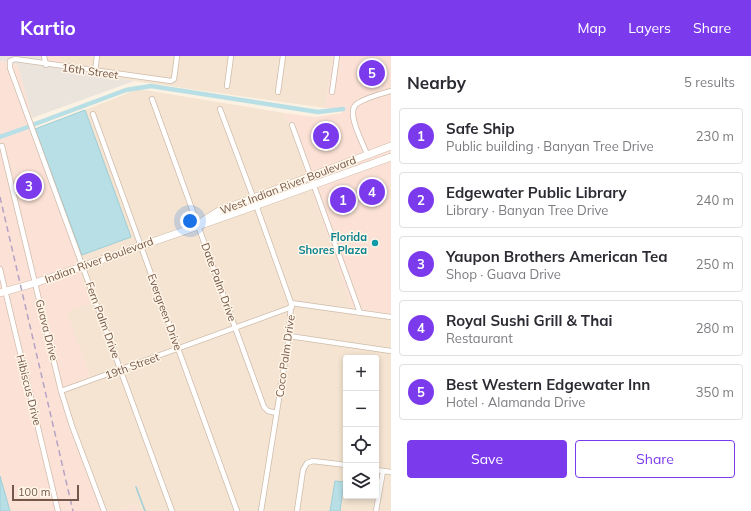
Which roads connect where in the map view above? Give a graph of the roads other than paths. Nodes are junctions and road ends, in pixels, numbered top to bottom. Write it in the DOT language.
graph roads {
  1 [pos="44,56"];
  2 [pos="97,56"];
  3 [pos="177,56"];
  4 [pos="230,56"];
  5 [pos="282,56"];
  6 [pos="337,56"];
  7 [pos="10,61"];
  8 [pos="46,65"];
  9 [pos="94,71"];
  10 [pos="227,86"];
  11 [pos="391,90"];
  12 [pos="278,92"];
  13 [pos="332,92"];
  14 [pos="152,99"];
  15 [pos="220,109"];
  16 [pos="92,114"];
  17 [pos="292,125"];
  18 [pos="2,146"];
  19 [pos="391,146"];
  20 [pos="367,154"];
  21 [pos="391,156"];
  22 [pos="311,175"];
  23 [pos="314,184"];
  24 [pos="253,197"];
  25 [pos="256,205"];
  26 [pos="198,225"];
  27 [pos="141,244"];
  28 [pos="83,265"];
  29 [pos="0,269"];
  30 [pos="35,283"];
  31 [pos="2,292"];
  32 [pos="292,305"];
  33 [pos="360,313"];
  34 [pos="391,317"];
  35 [pos="236,328"];
  36 [pos="289,336"];
  37 [pos="178,349"];
  38 [pos="391,351"];
  39 [pos="121,370"];
  40 [pos="62,391"];
  41 [pos="276,413"];
  42 [pos="343,465"];
  43 [pos="379,470"];
  44 [pos="382,471"];
  45 [pos="391,472"];
  46 [pos="58,511"];
  47 [pos="104,511"];
  48 [pos="172,511"];
  49 [pos="237,511"];
  50 [pos="261,511"];
  51 [pos="297,511"];
  52 [pos="376,511"];
  1 -- 8 [label="street"];
  2 -- 9 [label="street"];
  3 -- 9 [label="street, 16th Street"];
  4 -- 10 [label="street"];
  5 -- 12 [label="street"];
  6 -- 13 [label="street"];
  7 -- 8 [label="street, 16th Street"];
  7 -- 28 [label="street, Fern Palm Drive"];
  8 -- 9 [label="street, 16th Street"];
  11 -- 20 [label="street"];
  14 -- 26 [label="street, Date Palm Drive"];
  15 -- 24 [label="street"];
  16 -- 27 [label="street, Evergreen Drive"];
  17 -- 22 [label="street"];
  18 -- 30 [label="street, Guava Drive"];
  19 -- 20 [label="main road, West Indian River Boulevard"];
  20 -- 22 [label="main road, West Indian River Boulevard"];
  21 -- 23 [label="main road, West Indian River Boulevard"];
  22 -- 23 [label="street"];
  22 -- 24 [label="main road, West Indian River Boulevard"];
  23 -- 25 [label="main road, West Indian River Boulevard"];
  23 -- 33 [label="street"];
  24 -- 26 [label="main road, West Indian River Boulevard"];
  25 -- 26 [label="main road, West Indian River Boulevard"];
  25 -- 32 [label="street, Coco Palm Drive"];
  26 -- 27 [label="main road, Indian River Boulevard"];
  26 -- 35 [label="street, Date Palm Drive"];
  27 -- 28 [label="main road, Indian River Boulevard"];
  27 -- 37 [label="street, Evergreen Drive"];
  28 -- 30 [label="main road, Indian River Boulevard"];
  28 -- 39 [label="street, Fern Palm Drive"];
  29 -- 31 [label="street, Hibiscus Drive"];
  30 -- 31 [label="main road, Indian River Boulevard"];
  30 -- 40 [label="street, Guava Drive"];
  31 -- 46 [label="street, Hibiscus Drive"];
  32 -- 33 [label="street, 19th Street"];
  32 -- 35 [label="street, 19th Street"];
  32 -- 36 [label="street, Coco Palm Drive"];
  33 -- 34 [label="street, 19th Street"];
  35 -- 37 [label="street, 19th Street"];
  35 -- 41 [label="street, Date Palm Drive"];
  36 -- 38 [label="street"];
  36 -- 41 [label="street, Coco Palm Drive"];
  37 -- 39 [label="street, 19th Street"];
  37 -- 49 [label="street, Evergreen Drive"];
  39 -- 40 [label="street, 19th Street"];
  39 -- 48 [label="street, Fern Palm Drive"];
  40 -- 47 [label="street, Guava Drive"];
  41 -- 50 [label="street, Coco Palm Drive"];
  42 -- 51 [label="street"];
  43 -- 44 [label="street"];
  44 -- 45 [label="street"];
  44 -- 52 [label="street"];
}
